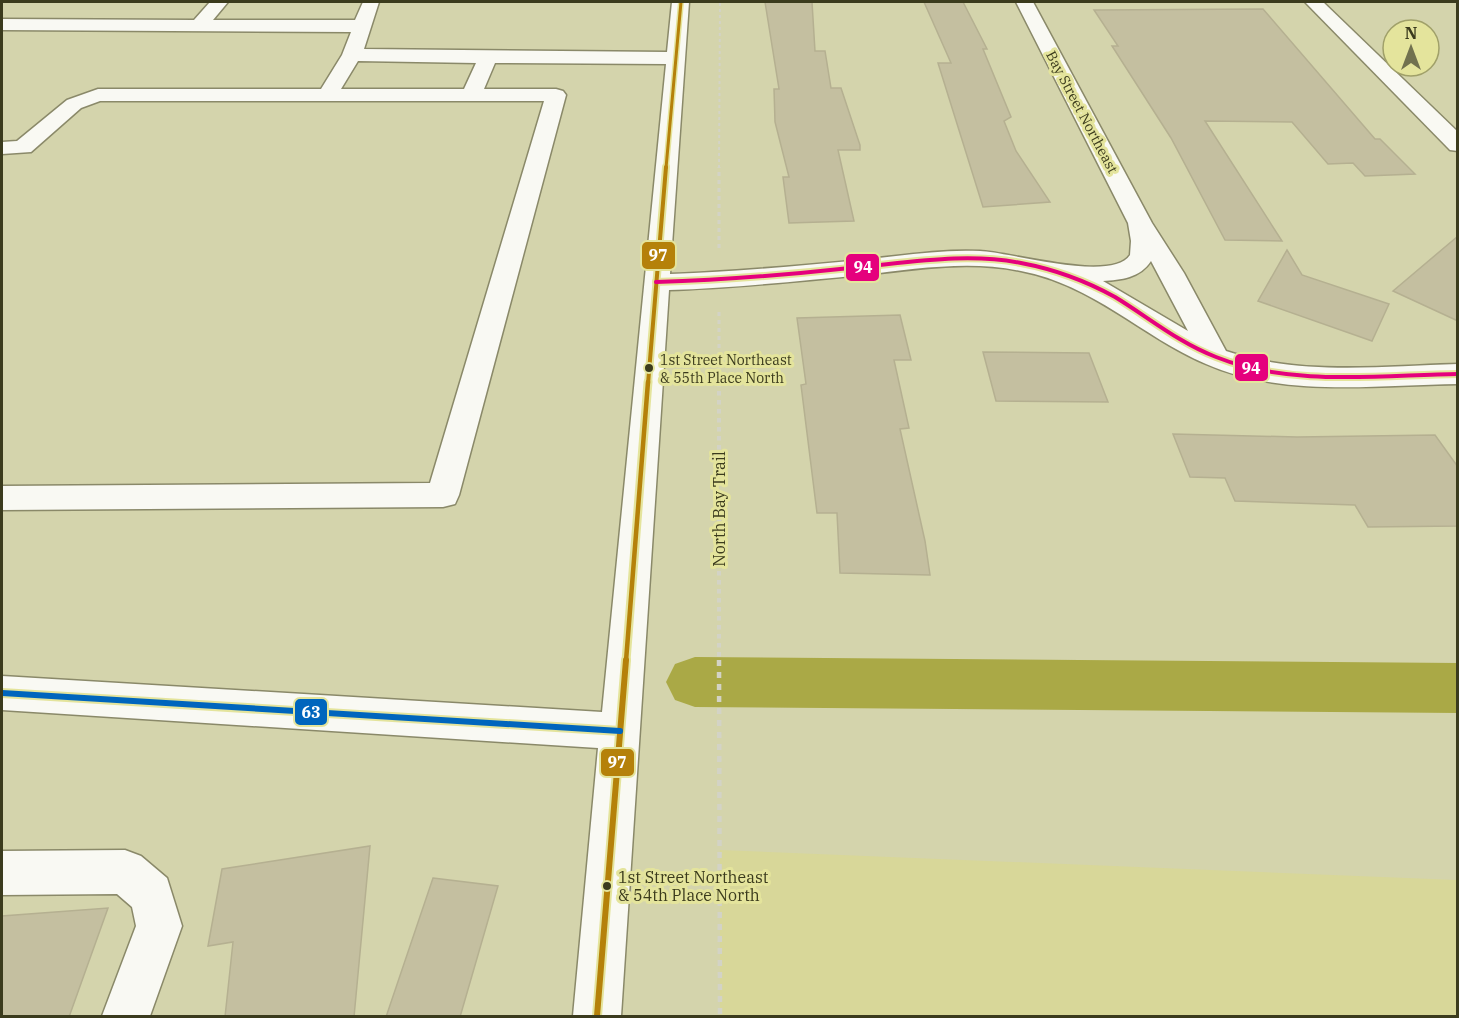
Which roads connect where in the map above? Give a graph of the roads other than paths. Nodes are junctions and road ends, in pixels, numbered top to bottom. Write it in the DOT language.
graph roads {
  1 [pos="219,2"];
  2 [pos="370,2"];
  3 [pos="681,2"];
  4 [pos="1025,2"];
  5 [pos="1313,2"];
  6 [pos="2,26"];
  7 [pos="199,26"];
  8 [pos="363,26"];
  9 [pos="352,56"];
  10 [pos="415,57"];
  11 [pos="488,57"];
  12 [pos="675,58"];
  13 [pos="327,95"];
  14 [pos="398,95"];
  15 [pos="471,95"];
  16 [pos="1458,145"];
  17 [pos="12,147"];
  18 [pos="2,170"];
  19 [pos="1140,223"];
  20 [pos="1044,269"];
  21 [pos="656,282"];
  22 [pos="1216,358"];
  23 [pos="1458,374"];
  24 [pos="2,498"];
  25 [pos="2,693"];
  26 [pos="620,731"];
  27 [pos="2,873"];
  28 [pos="126,1017"];
  29 [pos="597,1017"];
  1 -- 7 [label="street"];
  2 -- 8 [label="street"];
  3 -- 12 [label="street"];
  4 -- 19 [label="street, Bay Street Northeast"];
  5 -- 16 [label="street"];
  6 -- 7 [label="street"];
  7 -- 8 [label="street"];
  8 -- 9 [label="street"];
  9 -- 10 [label="street"];
  9 -- 13 [label="street"];
  10 -- 11 [label="street"];
  10 -- 14 [label="street"];
  11 -- 12 [label="street"];
  11 -- 15 [label="street"];
  12 -- 21 [label="street"];
  13 -- 14 [label="street"];
  13 -- 17 [label="street"];
  14 -- 15 [label="street"];
  15 -- 24 [label="street"];
  17 -- 18 [label="street"];
  19 -- 20 [label="street, Bay Street Northeast"];
  19 -- 22 [label="street, Bay Street Northeast"];
  20 -- 21 [label="street"];
  20 -- 22 [label="street"];
  21 -- 26 [label="street"];
  22 -- 23 [label="street"];
  25 -- 26 [label="street"];
  26 -- 29 [label="street"];
  27 -- 28 [label="street"];
}
